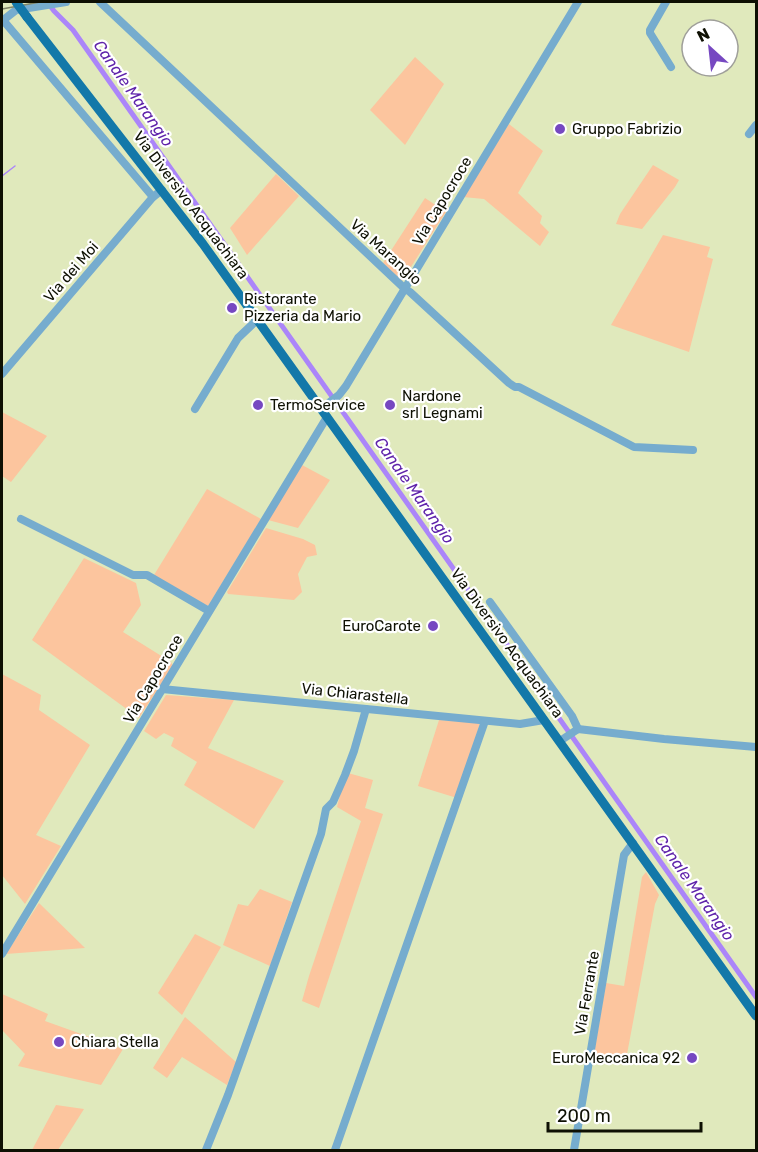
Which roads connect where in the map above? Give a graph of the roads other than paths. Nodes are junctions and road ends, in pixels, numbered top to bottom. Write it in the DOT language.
graph roads {
  1 [pos="16,2"];
  2 [pos="66,2"];
  3 [pos="100,2"];
  4 [pos="578,2"];
  5 [pos="666,2"];
  6 [pos="2,21"];
  7 [pos="671,67"];
  8 [pos="756,125"];
  9 [pos="749,134"];
  10 [pos="162,190"];
  11 [pos="153,197"];
  12 [pos="404,288"];
  13 [pos="257,320"];
  14 [pos="2,374"];
  15 [pos="195,409"];
  16 [pos="324,410"];
  17 [pos="693,450"];
  18 [pos="21,519"];
  19 [pos="490,602"];
  20 [pos="209,611"];
  21 [pos="162,689"];
  22 [pos="366,709"];
  23 [pos="544,720"];
  24 [pos="485,721"];
  25 [pos="577,730"];
  26 [pos="562,739"];
  27 [pos="756,747"];
  28 [pos="633,843"];
  29 [pos="2,954"];
  30 [pos="756,1016"];
  31 [pos="206,1150"];
  32 [pos="335,1150"];
  33 [pos="574,1150"];
  1 -- 10 [label="main road, Via Diversivo Acquachiara, bridge"];
  2 -- 6 [label="street"];
  3 -- 12 [label="street, Via Marangio"];
  4 -- 12 [label="street, Via Capocroce"];
  5 -- 7 [label="street"];
  6 -- 11 [label="street"];
  8 -- 9 [label="street"];
  10 -- 11 [label="street, Via dei Moi"];
  10 -- 13 [label="main road, Via Diversivo Acquachiara"];
  11 -- 14 [label="street, Via dei Moi"];
  12 -- 16 [label="street, Via Capocroce"];
  12 -- 17 [label="street, Via Marangio"];
  13 -- 15 [label="street"];
  13 -- 16 [label="main road, Via Diversivo Acquachiara"];
  16 -- 20 [label="street, Via Capocroce"];
  16 -- 23 [label="main road, Via Diversivo Acquachiara"];
  18 -- 20 [label="street"];
  19 -- 25 [label="street"];
  20 -- 21 [label="street, Via Capocroce"];
  21 -- 22 [label="street, Via Chiarastella"];
  21 -- 29 [label="street, Via Capocroce"];
  22 -- 24 [label="street, Via Chiarastella"];
  22 -- 31 [label="street"];
  23 -- 24 [label="street, Via Chiarastella"];
  23 -- 26 [label="main road, Via Diversivo Acquachiara"];
  24 -- 32 [label="street"];
  25 -- 26 [label="street"];
  25 -- 27 [label="street"];
  26 -- 28 [label="main road, Via Diversivo Acquachiara"];
  28 -- 30 [label="main road, Via Diversivo Acquachiara"];
  28 -- 33 [label="street, Via Ferrante"];
}
